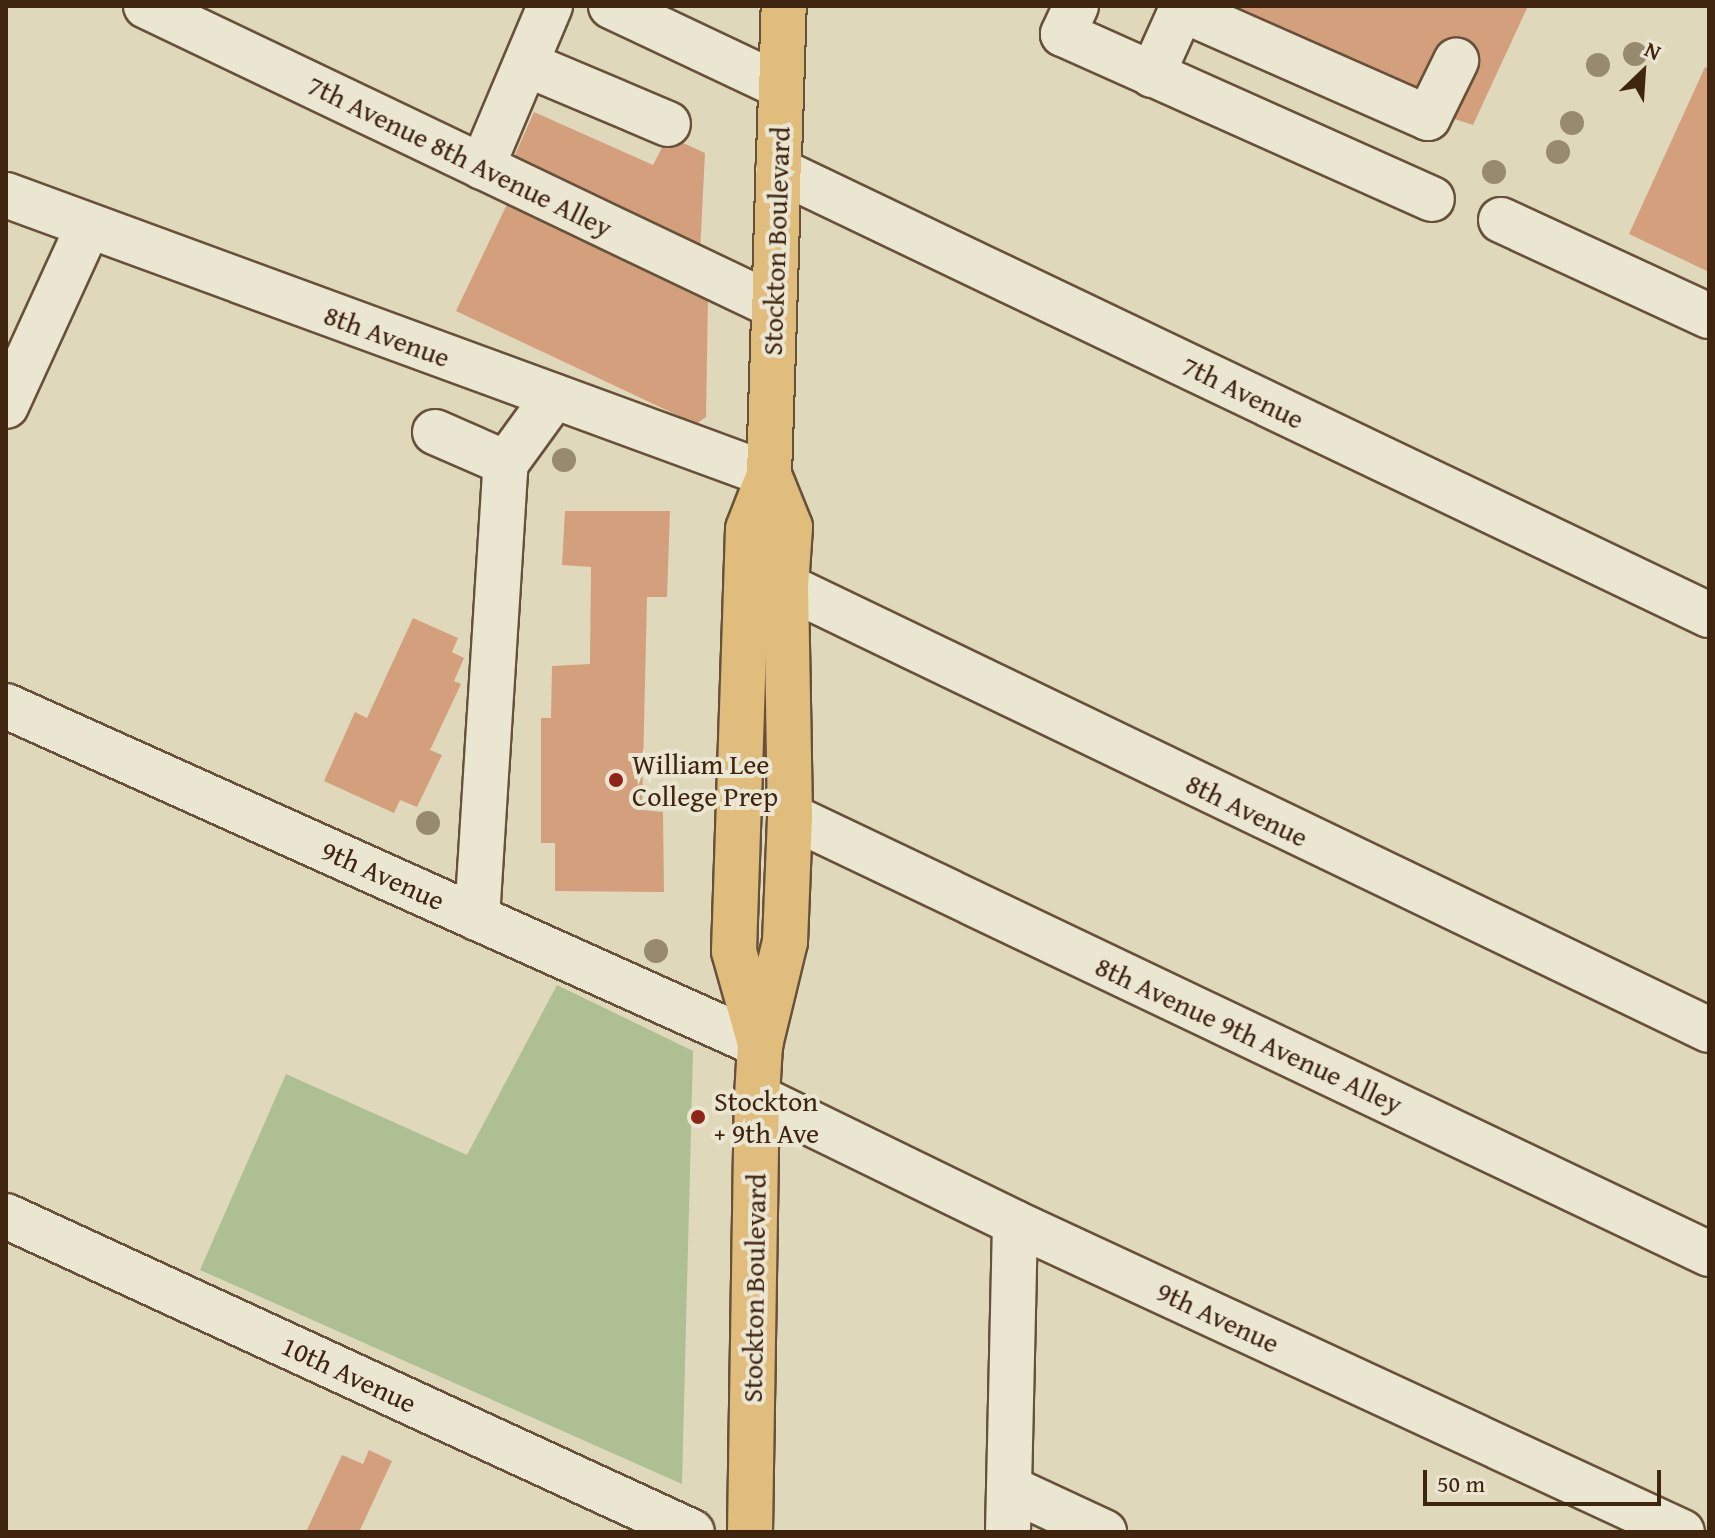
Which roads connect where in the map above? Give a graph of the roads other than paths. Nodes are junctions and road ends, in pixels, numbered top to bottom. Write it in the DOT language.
graph roads {
  1 [pos="146,6"];
  2 [pos="550,6"];
  3 [pos="611,6"];
  4 [pos="784,6"];
  5 [pos="1076,6"];
  6 [pos="1182,8"];
  7 [pos="1456,61"];
  8 [pos="526,64"];
  9 [pos="1152,75"];
  10 [pos="780,86"];
  11 [pos="668,124"];
  12 [pos="482,167"];
  13 [pos="778,170"];
  14 [pos="6,195"];
  15 [pos="1432,199"];
  16 [pos="1501,220"];
  17 [pos="88,227"];
  18 [pos="774,306"];
  19 [pos="1709,316"];
  20 [pos="554,397"];
  21 [pos="6,406"];
  22 [pos="435,432"];
  23 [pos="506,463"];
  24 [pos="769,475"];
  25 [pos="786,586"];
  26 [pos="1709,615"];
  27 [pos="6,706"];
  28 [pos="790,816"];
  29 [pos="477,918"];
  30 [pos="1709,1030"];
  31 [pos="760,1045"];
  32 [pos="757,1097"];
  33 [pos="6,1216"];
  34 [pos="1015,1223"];
  35 [pos="1709,1254"];
  36 [pos="1009,1488"];
  37 [pos="692,1532"];
  38 [pos="750,1532"];
  39 [pos="1008,1532"];
  40 [pos="1104,1532"];
  41 [pos="1682,1532"];
  1 -- 12 [label="street, 7th Avenue 8th Avenue Alley"];
  2 -- 8 [label="street"];
  3 -- 10 [label="street"];
  4 -- 10 [label="main road, Stockton Boulevard"];
  5 -- 9 [label="street"];
  6 -- 7 [label="street"];
  6 -- 9 [label="street"];
  8 -- 11 [label="street"];
  8 -- 12 [label="street"];
  9 -- 15 [label="street"];
  10 -- 13 [label="main road, Stockton Boulevard"];
  12 -- 18 [label="street, 7th Avenue 8th Avenue Alley"];
  13 -- 18 [label="main road, Stockton Boulevard"];
  13 -- 26 [label="street, 7th Avenue"];
  14 -- 17 [label="street, 8th Avenue"];
  16 -- 19 [label="street"];
  17 -- 20 [label="street, 8th Avenue"];
  17 -- 21 [label="street"];
  18 -- 24 [label="main road, Stockton Boulevard"];
  20 -- 23 [label="street"];
  20 -- 24 [label="street, 8th Avenue"];
  22 -- 23 [label="street"];
  23 -- 29 [label="street"];
  24 -- 25 [label="main road, Stockton Boulevard"];
  24 -- 31 [label="main road, Stockton Boulevard"];
  25 -- 28 [label="main road, Stockton Boulevard"];
  25 -- 30 [label="street, 8th Avenue"];
  27 -- 29 [label="street, 9th Avenue"];
  28 -- 31 [label="main road, Stockton Boulevard"];
  28 -- 35 [label="street, 8th Avenue 9th Avenue Alley"];
  29 -- 31 [label="street, 9th Avenue"];
  31 -- 32 [label="main road, Stockton Boulevard"];
  32 -- 34 [label="street, 9th Avenue"];
  32 -- 38 [label="main road, Stockton Boulevard"];
  33 -- 37 [label="street, 10th Avenue"];
  34 -- 36 [label="street"];
  34 -- 41 [label="street, 9th Avenue"];
  36 -- 39 [label="street"];
  36 -- 40 [label="street"];
}
